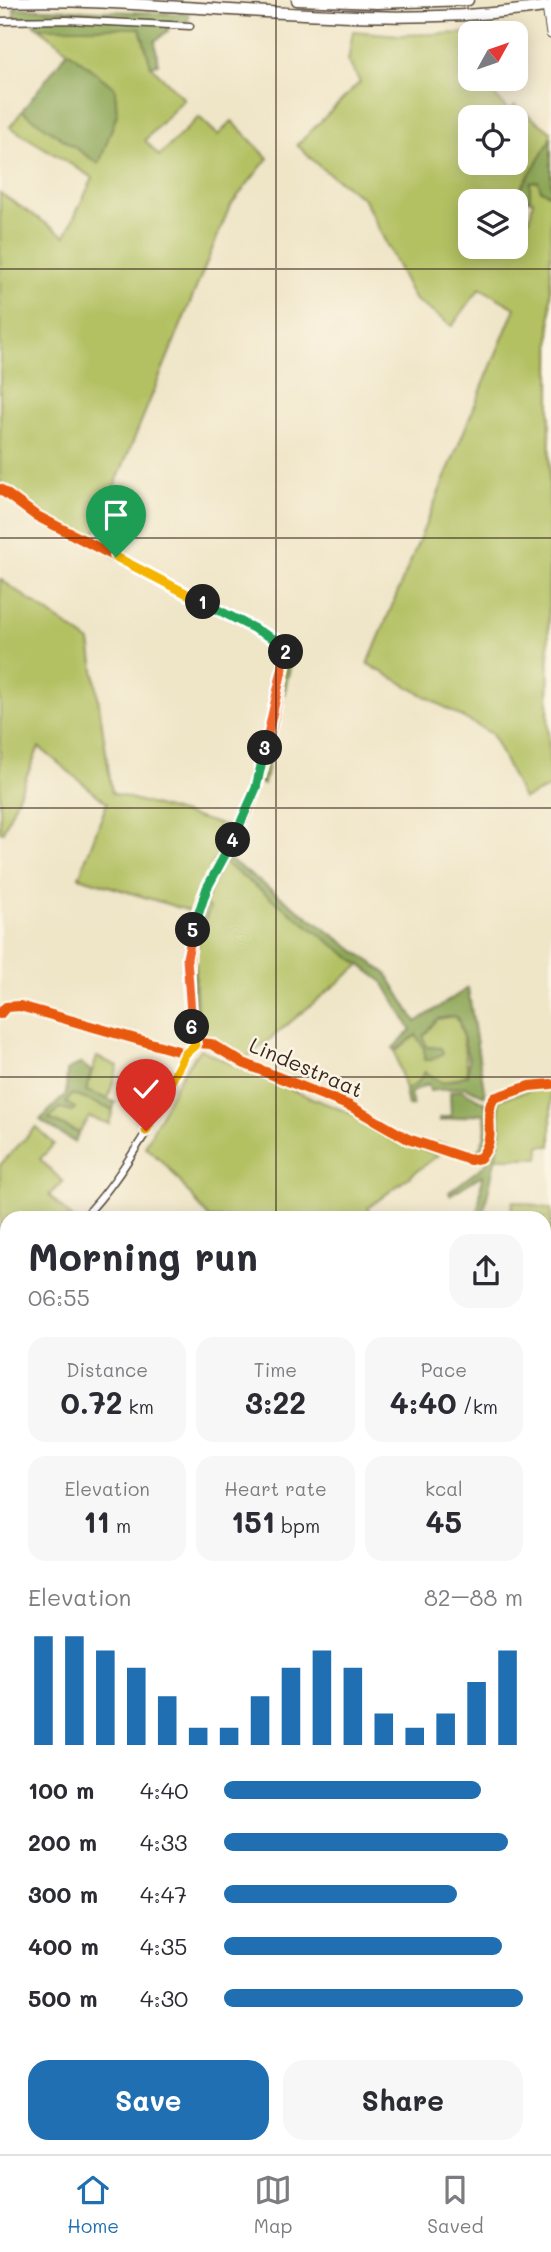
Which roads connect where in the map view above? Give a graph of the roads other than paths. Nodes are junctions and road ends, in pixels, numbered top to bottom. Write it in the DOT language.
graph roads {
  1 [pos="297,0"];
  2 [pos="468,0"];
  3 [pos="0,2"];
  4 [pos="548,4"];
  5 [pos="0,21"];
  6 [pos="190,26"];
  7 [pos="551,34"];
  8 [pos="0,489"];
  9 [pos="0,1014"];
  10 [pos="195,1045"];
  11 [pos="185,1054"];
  12 [pos="551,1084"];
  13 [pos="90,1211"];
  1 -- 2 [label="highway"];
  3 -- 4 [label="highway"];
  4 -- 7 [label="street"];
  5 -- 6 [label="street"];
  8 -- 10 [label="street"];
  9 -- 11 [label="street"];
  10 -- 11 [label="street"];
  10 -- 12 [label="street, Lindestraat"];
  11 -- 13 [label="street"];
}
